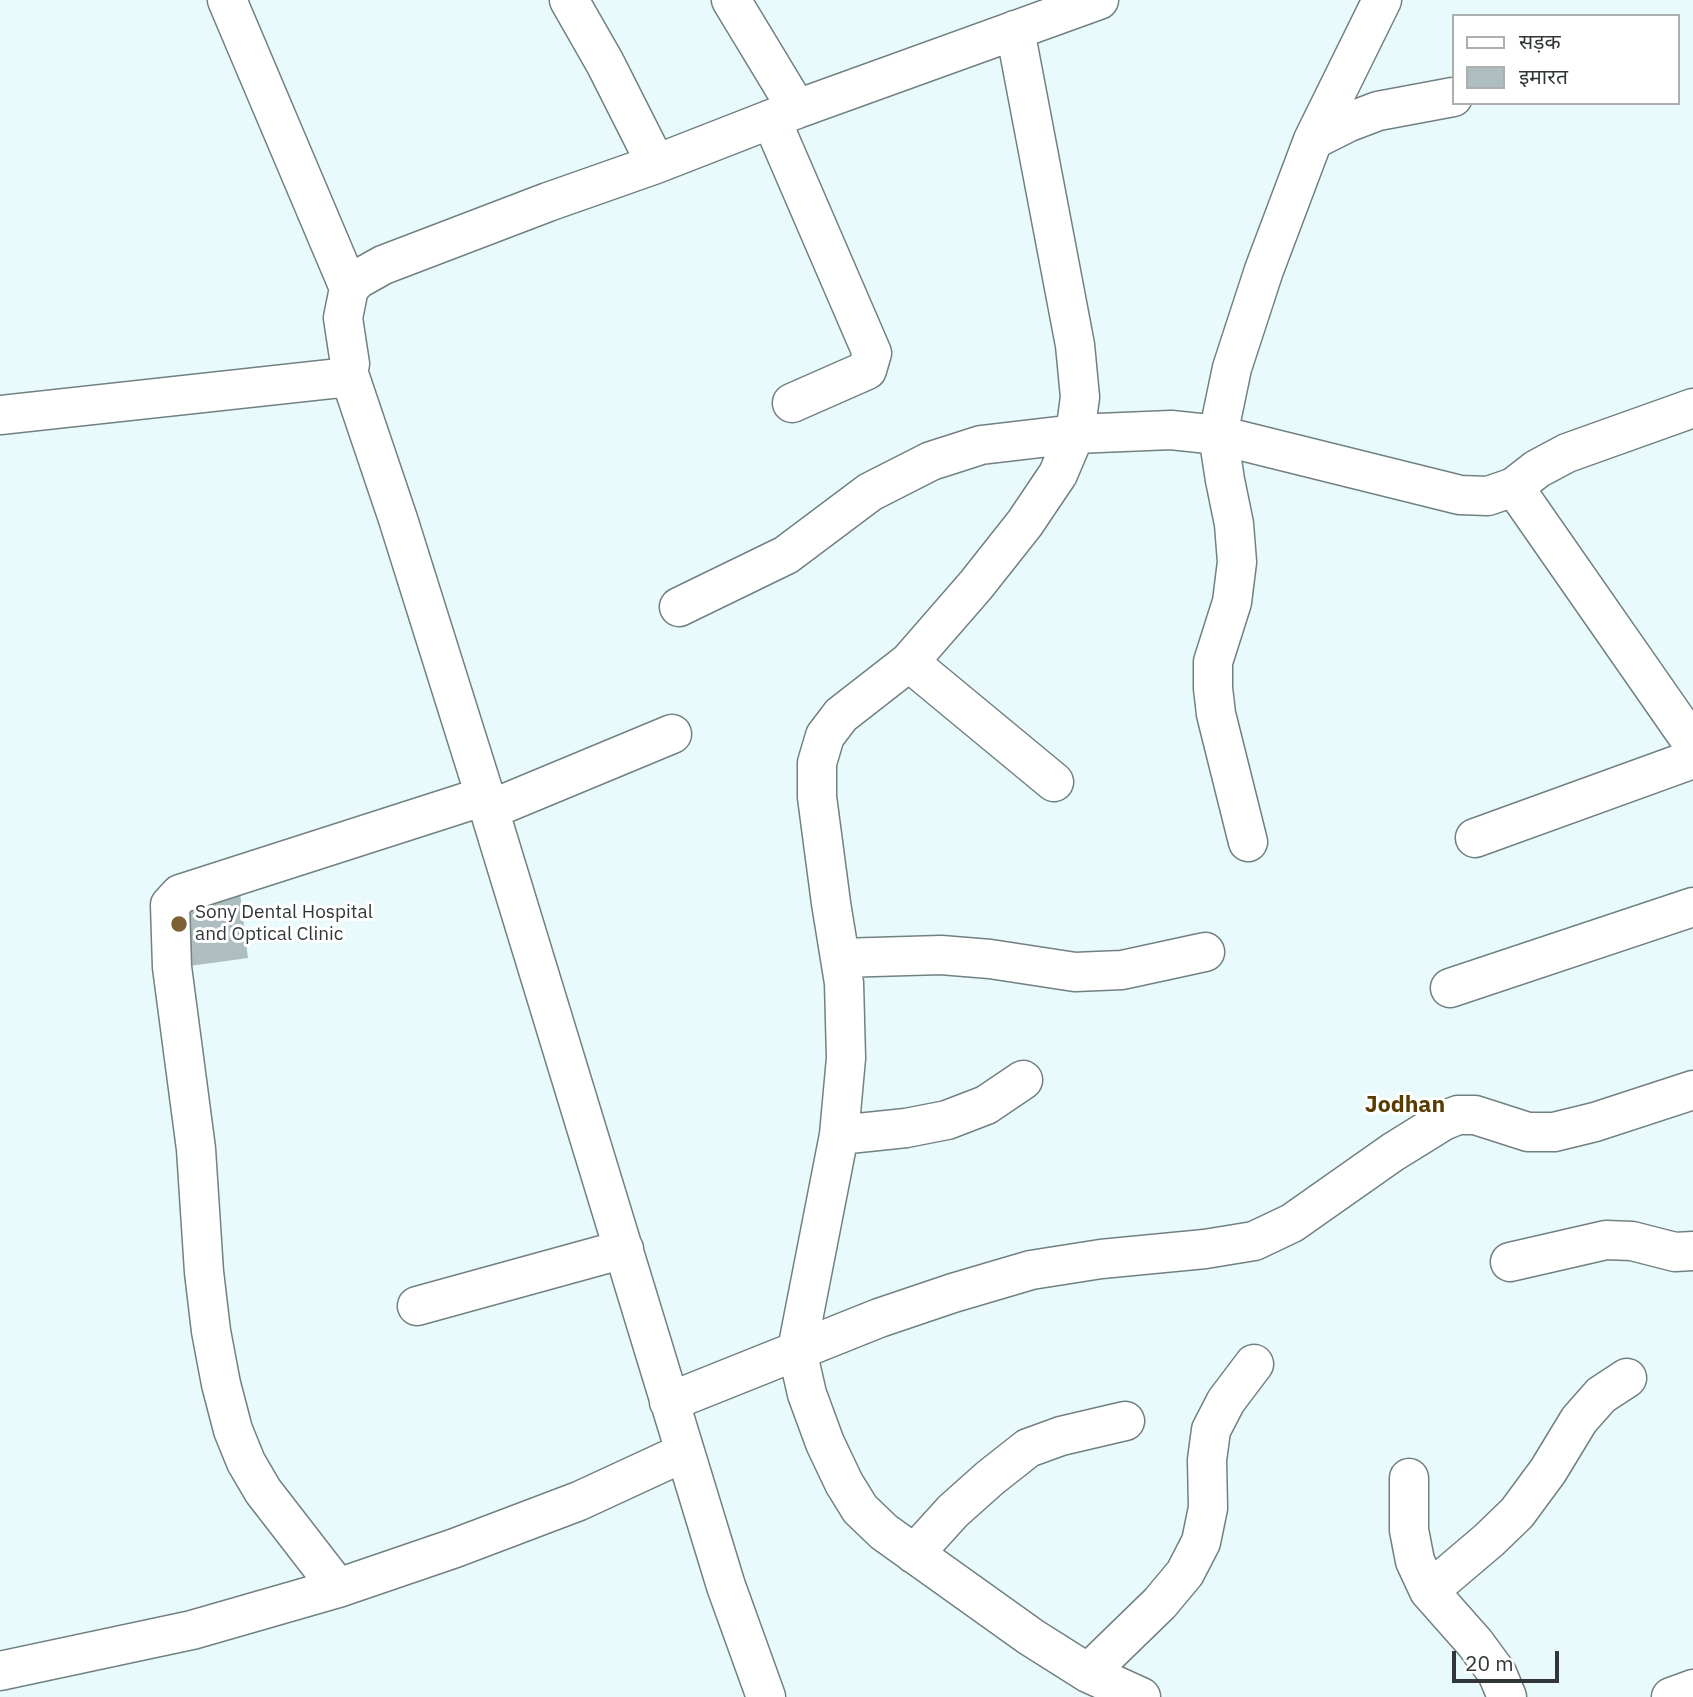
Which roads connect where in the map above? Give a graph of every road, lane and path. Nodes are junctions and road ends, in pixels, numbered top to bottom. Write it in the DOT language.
graph roads {
  1 [pos="227,0"];
  2 [pos="569,0"];
  3 [pos="731,0"];
  4 [pos="1099,0"];
  5 [pos="1382,0"];
  6 [pos="1015,30"];
  7 [pos="1452,97"];
  8 [pos="784,114"];
  9 [pos="1312,140"];
  10 [pos="656,164"];
  11 [pos="349,288"];
  12 [pos="348,371"];
  13 [pos="792,403"];
  14 [pos="1693,408"];
  15 [pos="0,415"];
  16 [pos="1075,434"];
  17 [pos="1218,435"];
  18 [pos="1514,487"];
  19 [pos="679,607"];
  20 [pos="909,662"];
  21 [pos="673,734"];
  22 [pos="1693,744"];
  23 [pos="1693,759"];
  24 [pos="1054,782"];
  25 [pos="487,803"];
  26 [pos="1475,838"];
  27 [pos="1248,842"];
  28 [pos="1693,907"];
  29 [pos="1205,952"];
  30 [pos="840,958"];
  31 [pos="1450,988"];
  32 [pos="1023,1080"];
  33 [pos="1693,1090"];
  34 [pos="839,1135"];
  35 [pos="624,1249"];
  36 [pos="1693,1251"];
  37 [pos="1510,1262"];
  38 [pos="417,1306"];
  39 [pos="797,1350"];
  40 [pos="1254,1364"];
  41 [pos="1627,1378"];
  42 [pos="669,1402"];
  43 [pos="1125,1421"];
  44 [pos="685,1452"];
  45 [pos="1409,1478"];
  46 [pos="914,1554"];
  47 [pos="338,1588"];
  48 [pos="1429,1591"];
  49 [pos="0,1671"];
  50 [pos="1088,1673"];
  51 [pos="1693,1689"];
  52 [pos="766,1697"];
  53 [pos="1141,1697"];
  54 [pos="1507,1697"];
  55 [pos="1671,1697"];
  1 -- 11 [label="street"];
  2 -- 10 [label="street"];
  3 -- 8 [label="street"];
  4 -- 6 [label="street"];
  5 -- 9 [label="street"];
  6 -- 8 [label="street"];
  6 -- 16 [label="street"];
  7 -- 9 [label="street"];
  8 -- 10 [label="street"];
  8 -- 13 [label="street"];
  9 -- 17 [label="street"];
  10 -- 11 [label="street"];
  11 -- 12 [label="street"];
  12 -- 15 [label="street"];
  12 -- 25 [label="street"];
  14 -- 18 [label="street"];
  16 -- 17 [label="street"];
  16 -- 19 [label="street"];
  16 -- 20 [label="street"];
  17 -- 18 [label="street"];
  17 -- 27 [label="street"];
  18 -- 22 [label="street"];
  20 -- 24 [label="street"];
  20 -- 30 [label="street"];
  21 -- 25 [label="street"];
  23 -- 26 [label="street"];
  25 -- 35 [label="street"];
  25 -- 47 [label="street"];
  28 -- 31 [label="street"];
  29 -- 30 [label="street"];
  30 -- 34 [label="street"];
  32 -- 34 [label="street"];
  33 -- 39 [label="street"];
  34 -- 39 [label="street"];
  35 -- 38 [label="street"];
  35 -- 42 [label="street"];
  36 -- 37 [label="street"];
  39 -- 42 [label="street"];
  39 -- 46 [label="street"];
  40 -- 50 [label="street"];
  41 -- 48 [label="street"];
  42 -- 44 [label="street"];
  43 -- 46 [label="street"];
  44 -- 47 [label="street"];
  44 -- 52 [label="street"];
  45 -- 48 [label="street"];
  46 -- 50 [label="street"];
  47 -- 49 [label="street"];
  48 -- 54 [label="street"];
  50 -- 53 [label="street"];
  51 -- 55 [label="street"];
}
